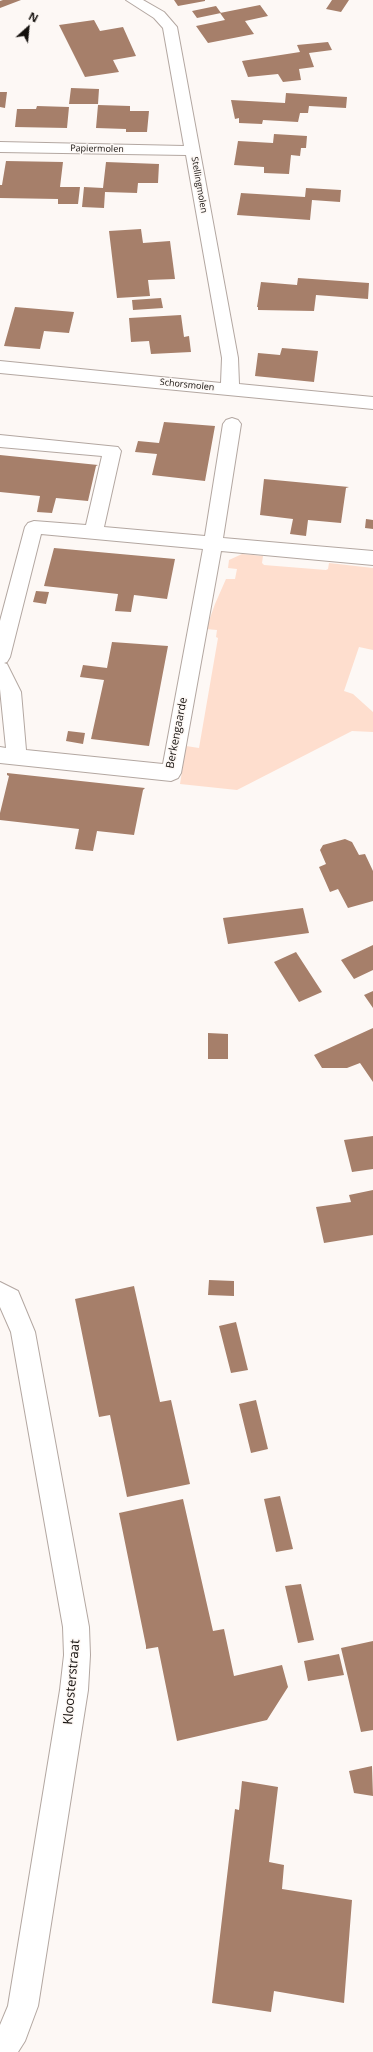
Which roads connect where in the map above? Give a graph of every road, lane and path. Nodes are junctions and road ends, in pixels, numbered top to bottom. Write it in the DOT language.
graph roads {
  1 [pos="134,0"];
  2 [pos="0,147"];
  3 [pos="193,151"];
  4 [pos="0,367"];
  5 [pos="230,389"];
  6 [pos="373,403"];
  7 [pos="232,424"];
  8 [pos="0,440"];
  9 [pos="94,532"];
  10 [pos="213,542"];
  11 [pos="373,558"];
  12 [pos="0,657"];
  13 [pos="0,669"];
  14 [pos="8,756"];
  15 [pos="0,1293"];
  16 [pos="1,2052"];
  1 -- 3 [label="street, Stellingmolen"];
  2 -- 3 [label="street, Papiermolen"];
  3 -- 5 [label="street, Stellingmolen"];
  4 -- 5 [label="street, Schorsmolen"];
  5 -- 6 [label="street, Schorsmolen"];
  7 -- 10 [label="street, Berkengaarde"];
  8 -- 9 [label="street"];
  9 -- 10 [label="street"];
  9 -- 12 [label="street"];
  10 -- 11 [label="street"];
  10 -- 14 [label="street, Berkengaarde"];
  13 -- 14 [label="street, Berkengaarde"];
  15 -- 16 [label="street, Kloosterstraat"];
}
